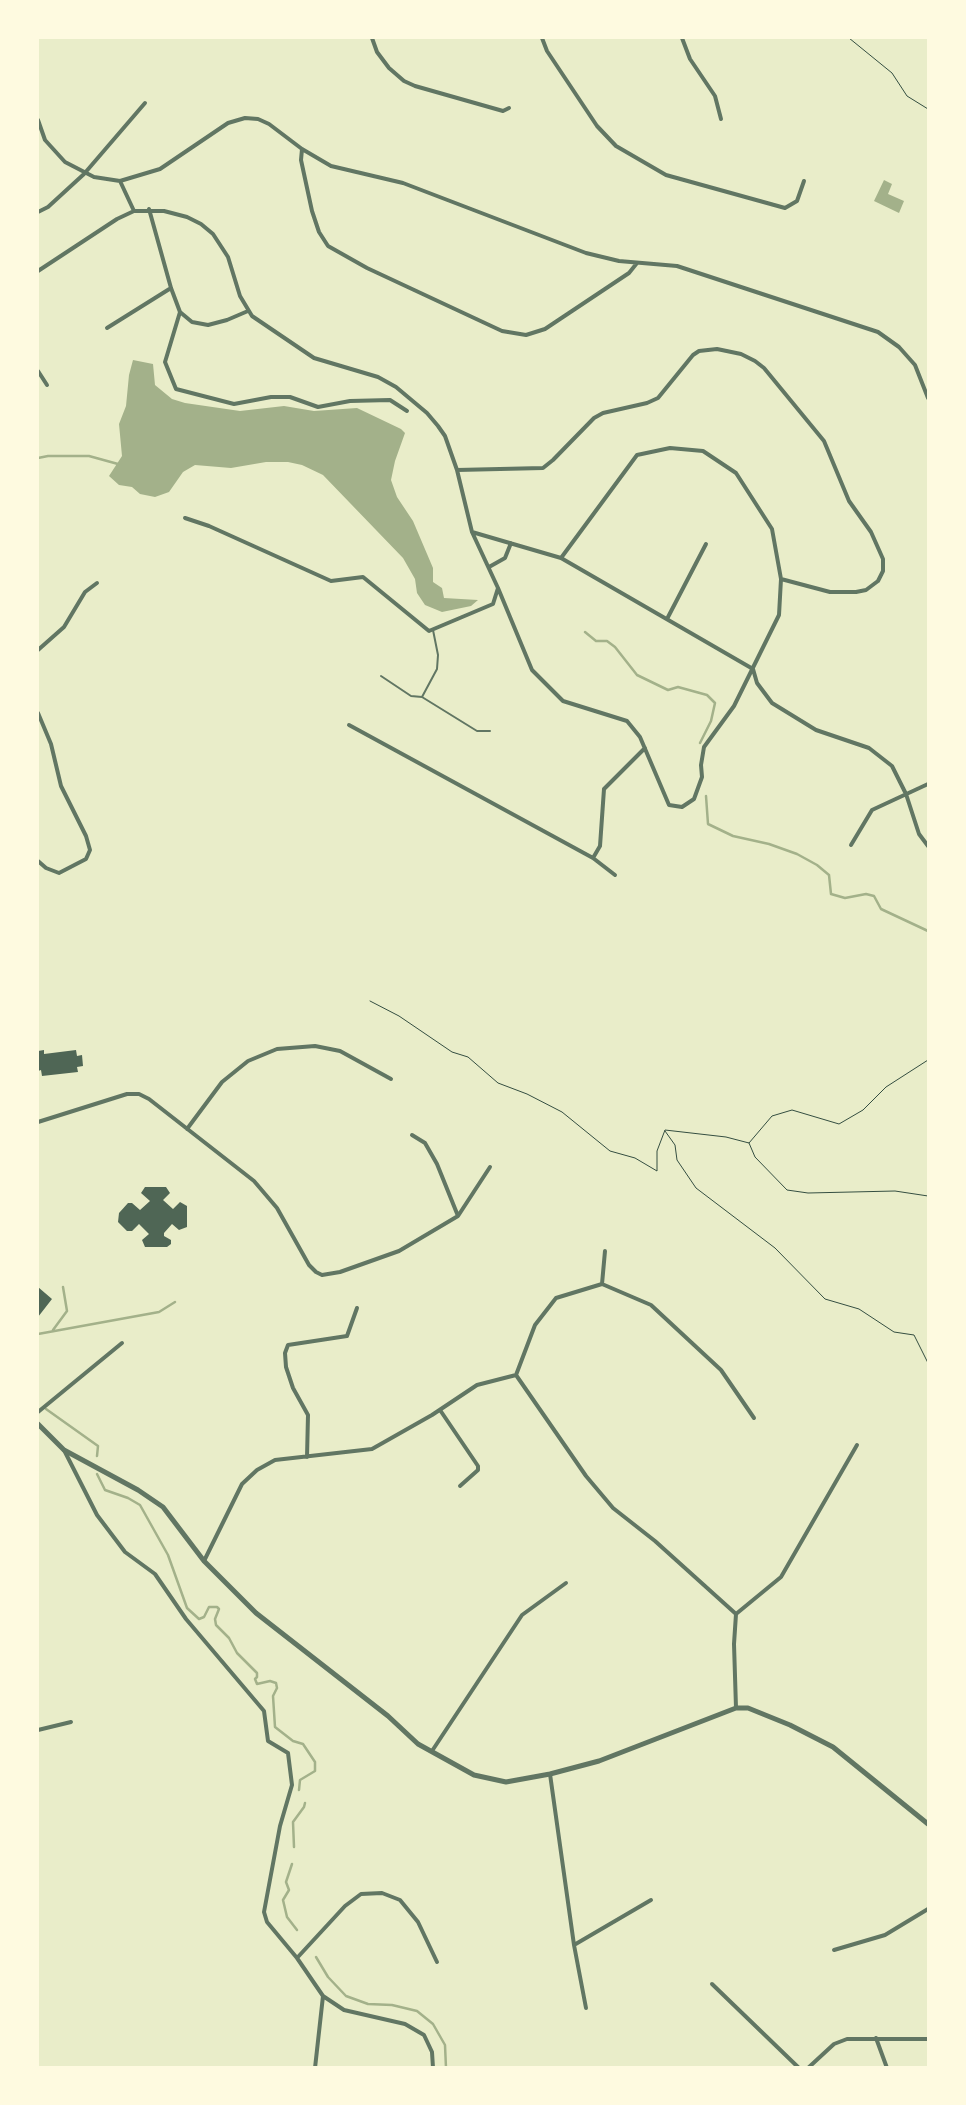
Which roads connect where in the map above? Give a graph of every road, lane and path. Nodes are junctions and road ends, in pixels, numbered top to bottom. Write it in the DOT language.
graph roads {
  1 [pos="372,38"];
  2 [pos="542,38"];
  3 [pos="682,38"];
  4 [pos="849,38"];
  5 [pos="145,103"];
  6 [pos="509,108"];
  7 [pos="928,109"];
  8 [pos="721,119"];
  9 [pos="38,120"];
  10 [pos="302,149"];
  11 [pos="84,174"];
  12 [pos="120,181"];
  13 [pos="804,181"];
  14 [pos="149,209"];
  15 [pos="134,211"];
  16 [pos="38,212"];
  17 [pos="637,263"];
  18 [pos="38,271"];
  19 [pos="171,288"];
  20 [pos="248,311"];
  21 [pos="180,312"];
  22 [pos="107,328"];
  23 [pos="38,371"];
  24 [pos="48,385"];
  25 [pos="928,398"];
  26 [pos="407,411"];
  27 [pos="456,470"];
  28 [pos="185,518"];
  29 [pos="472,532"];
  30 [pos="511,543"];
  31 [pos="706,544"];
  32 [pos="561,558"];
  33 [pos="489,567"];
  34 [pos="781,579"];
  35 [pos="97,583"];
  36 [pos="498,588"];
  37 [pos="667,618"];
  38 [pos="433,630"];
  39 [pos="38,650"];
  40 [pos="753,669"];
  41 [pos="381,676"];
  42 [pos="422,698"];
  43 [pos="38,713"];
  44 [pos="349,725"];
  45 [pos="490,731"];
  46 [pos="645,748"];
  47 [pos="928,784"];
  48 [pos="906,794"];
  49 [pos="851,845"];
  50 [pos="928,846"];
  51 [pos="593,858"];
  52 [pos="38,861"];
  53 [pos="615,875"];
  54 [pos="370,1001"];
  55 [pos="928,1060"];
  56 [pos="391,1079"];
  57 [pos="38,1122"];
  58 [pos="188,1129"];
  59 [pos="665,1130"];
  60 [pos="412,1136"];
  61 [pos="749,1143"];
  62 [pos="490,1167"];
  63 [pos="928,1196"];
  64 [pos="458,1216"];
  65 [pos="604,1252"];
  66 [pos="602,1284"];
  67 [pos="357,1308"];
  68 [pos="122,1344"];
  69 [pos="928,1363"];
  70 [pos="516,1374"];
  71 [pos="440,1410"];
  72 [pos="38,1412"];
  73 [pos="754,1418"];
  74 [pos="38,1424"];
  75 [pos="857,1445"];
  76 [pos="64,1450"];
  77 [pos="307,1457"];
  78 [pos="460,1486"];
  79 [pos="204,1561"];
  80 [pos="566,1583"];
  81 [pos="736,1614"];
  82 [pos="736,1708"];
  83 [pos="71,1722"];
  84 [pos="38,1730"];
  85 [pos="432,1750"];
  86 [pos="550,1774"];
  87 [pos="928,1824"];
  88 [pos="652,1900"];
  89 [pos="928,1909"];
  90 [pos="574,1945"];
  91 [pos="834,1950"];
  92 [pos="297,1958"];
  93 [pos="437,1962"];
  94 [pos="712,1984"];
  95 [pos="323,1996"];
  96 [pos="586,2008"];
  97 [pos="876,2038"];
  98 [pos="928,2039"];
  99 [pos="315,2068"];
  100 [pos="434,2068"];
  101 [pos="798,2068"];
  102 [pos="808,2068"];
  103 [pos="887,2068"];
  1 -- 6 [label="street"];
  2 -- 13 [label="street"];
  3 -- 8 [label="street"];
  4 -- 7 [label="path"];
  5 -- 11 [label="street"];
  9 -- 11 [label="street"];
  10 -- 12 [label="street"];
  10 -- 17 [label="street"];
  10 -- 17 [label="street"];
  11 -- 12 [label="street"];
  11 -- 16 [label="street"];
  12 -- 15 [label="street"];
  14 -- 15 [label="street"];
  14 -- 19 [label="street"];
  14 -- 20 [label="street"];
  15 -- 18 [label="street"];
  17 -- 25 [label="street"];
  19 -- 21 [label="street"];
  19 -- 22 [label="street"];
  20 -- 21 [label="street"];
  20 -- 27 [label="street"];
  21 -- 26 [label="street"];
  23 -- 24 [label="street"];
  27 -- 29 [label="street"];
  27 -- 34 [label="street"];
  28 -- 38 [label="street"];
  29 -- 30 [label="street"];
  29 -- 33 [label="street"];
  30 -- 32 [label="street"];
  30 -- 33 [label="street"];
  31 -- 37 [label="street"];
  32 -- 34 [label="street"];
  32 -- 37 [label="street"];
  33 -- 36 [label="street"];
  34 -- 40 [label="street"];
  35 -- 39 [label="street"];
  36 -- 38 [label="street"];
  36 -- 46 [label="street"];
  37 -- 40 [label="street"];
  38 -- 42 [label="lane"];
  40 -- 46 [label="street"];
  40 -- 48 [label="street"];
  41 -- 42 [label="lane"];
  42 -- 45 [label="lane"];
  43 -- 52 [label="street"];
  44 -- 51 [label="street"];
  46 -- 51 [label="street"];
  47 -- 48 [label="street"];
  48 -- 49 [label="street"];
  48 -- 50 [label="street"];
  51 -- 53 [label="street"];
  54 -- 59 [label="path"];
  55 -- 61 [label="path"];
  56 -- 58 [label="street"];
  57 -- 58 [label="street"];
  58 -- 64 [label="street"];
  59 -- 61 [label="path"];
  59 -- 69 [label="path"];
  60 -- 64 [label="street"];
  61 -- 63 [label="path"];
  62 -- 64 [label="street"];
  65 -- 66 [label="street"];
  66 -- 70 [label="street"];
  66 -- 73 [label="street"];
  67 -- 77 [label="street"];
  68 -- 72 [label="street"];
  70 -- 71 [label="street"];
  70 -- 81 [label="street"];
  71 -- 77 [label="street"];
  71 -- 78 [label="street"];
  74 -- 76 [label="street"];
  75 -- 81 [label="street"];
  76 -- 79 [label="street"];
  76 -- 92 [label="street"];
  77 -- 79 [label="street"];
  79 -- 85 [label="street"];
  80 -- 85 [label="street"];
  81 -- 82 [label="street"];
  82 -- 86 [label="street"];
  82 -- 87 [label="street"];
  83 -- 84 [label="street"];
  85 -- 86 [label="street"];
  86 -- 90 [label="street"];
  88 -- 90 [label="street"];
  89 -- 91 [label="street"];
  90 -- 96 [label="street"];
  92 -- 93 [label="street"];
  92 -- 95 [label="street"];
  94 -- 101 [label="street"];
  95 -- 99 [label="street"];
  95 -- 100 [label="street"];
  97 -- 98 [label="street"];
  97 -- 102 [label="street"];
  97 -- 103 [label="street"];
}
